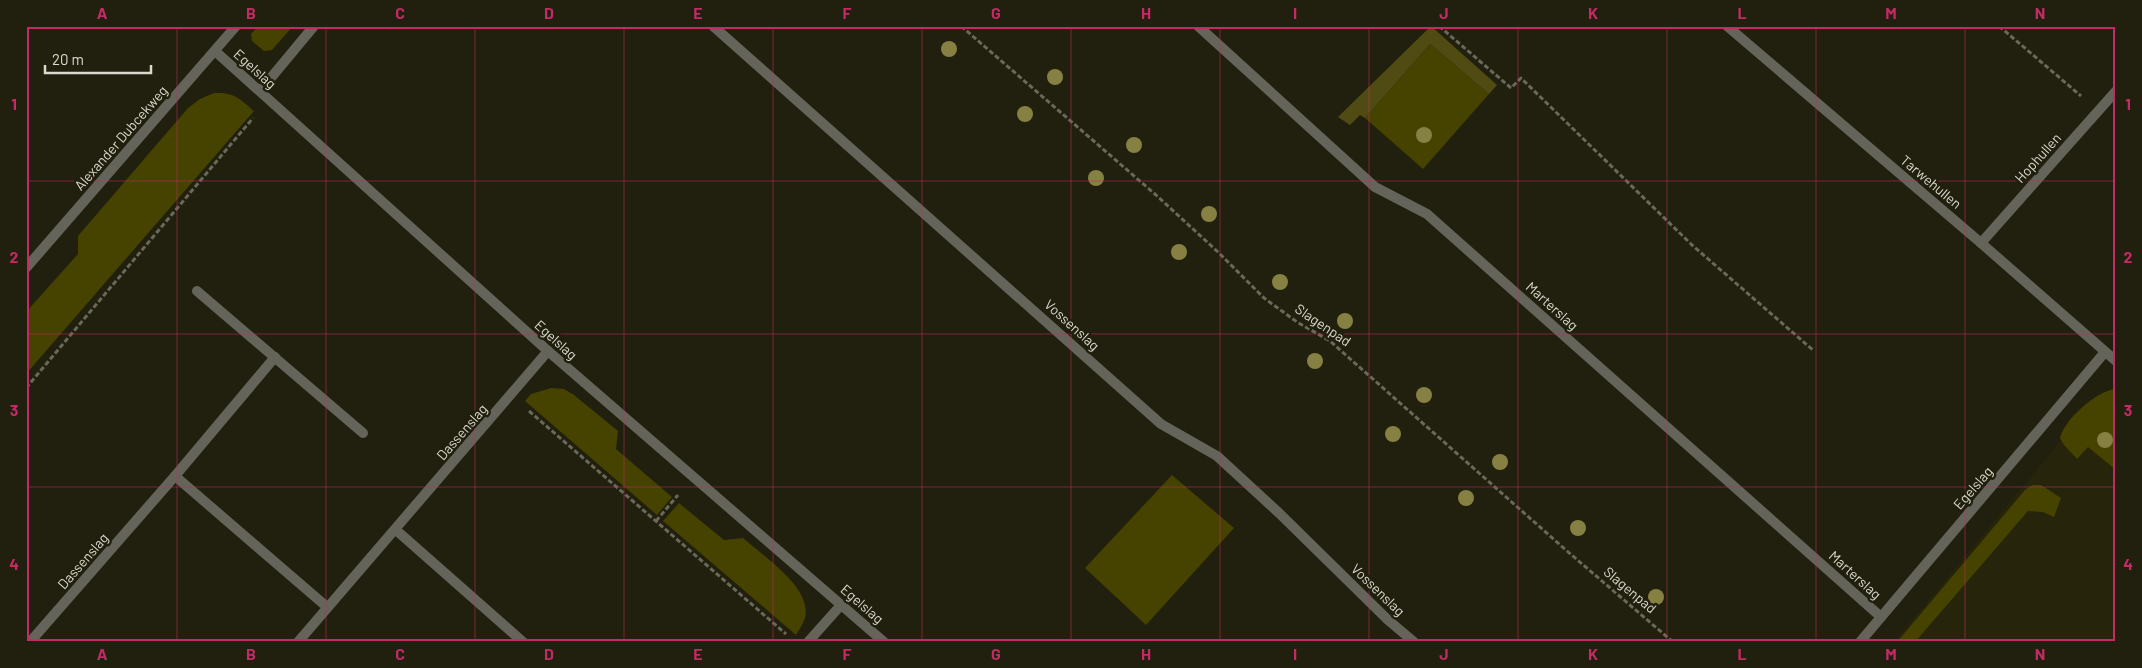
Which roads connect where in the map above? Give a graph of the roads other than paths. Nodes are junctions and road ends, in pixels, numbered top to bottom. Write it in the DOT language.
graph roads {
  1 [pos="236,26"];
  2 [pos="314,26"];
  3 [pos="713,26"];
  4 [pos="1198,26"];
  5 [pos="1727,26"];
  6 [pos="215,52"];
  7 [pos="2116,91"];
  8 [pos="260,92"];
  9 [pos="1981,243"];
  10 [pos="26,268"];
  11 [pos="197,291"];
  12 [pos="548,351"];
  13 [pos="2105,352"];
  14 [pos="275,357"];
  15 [pos="2116,361"];
  16 [pos="363,433"];
  17 [pos="175,476"];
  18 [pos="396,530"];
  19 [pos="841,605"];
  20 [pos="327,607"];
  21 [pos="1881,617"];
  22 [pos="30,642"];
  23 [pos="298,642"];
  24 [pos="524,642"];
  25 [pos="808,642"];
  26 [pos="884,642"];
  27 [pos="1414,642"];
  28 [pos="1860,642"];
  1 -- 6 [label="street, Alexander Dubcekweg"];
  2 -- 8 [label="street"];
  3 -- 27 [label="street, Vossenslag"];
  4 -- 21 [label="street, Marterslag"];
  5 -- 9 [label="street, Tarwehullen"];
  6 -- 8 [label="street, Egelslag"];
  6 -- 10 [label="street, Alexander Dubcekweg"];
  7 -- 9 [label="street, Hophullen"];
  8 -- 12 [label="street, Egelslag"];
  9 -- 13 [label="street, Tarwehullen"];
  11 -- 14 [label="street"];
  12 -- 18 [label="street, Dassenslag"];
  12 -- 19 [label="street, Egelslag"];
  13 -- 15 [label="street, Tarwehullen"];
  13 -- 21 [label="street, Egelslag"];
  14 -- 16 [label="street"];
  14 -- 17 [label="street, Dassenslag"];
  17 -- 20 [label="street"];
  17 -- 22 [label="street, Dassenslag"];
  18 -- 20 [label="street, Dassenslag"];
  18 -- 24 [label="street"];
  19 -- 25 [label="street"];
  19 -- 26 [label="street, Egelslag"];
  20 -- 23 [label="street, Dassenslag"];
  21 -- 28 [label="street, Egelslag"];
}
